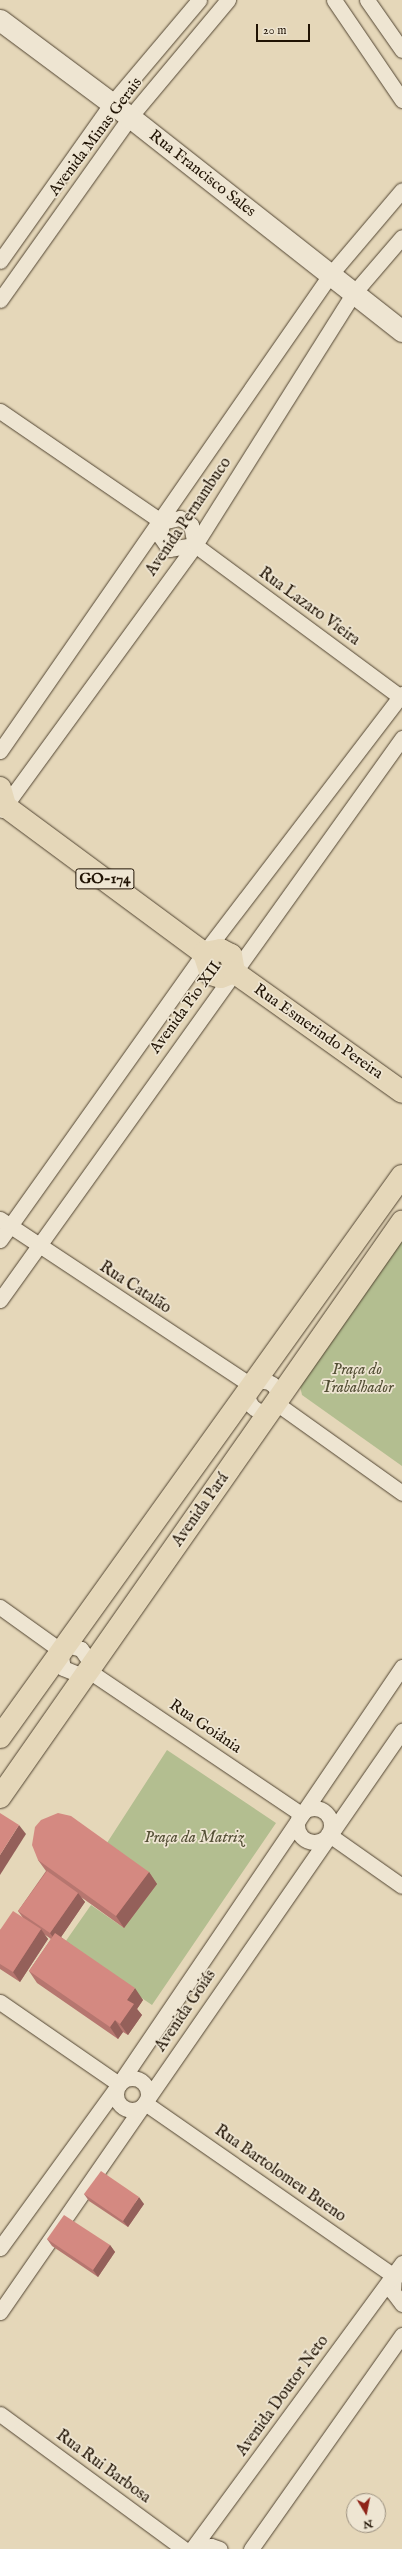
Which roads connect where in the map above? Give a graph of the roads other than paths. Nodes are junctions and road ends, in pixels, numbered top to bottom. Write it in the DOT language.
graph roads {
  1 [pos="199,0"];
  2 [pos="228,0"];
  3 [pos="334,0"];
  4 [pos="370,1"];
  5 [pos="0,20"];
  6 [pos="402,50"];
  7 [pos="402,100"];
  8 [pos="112,103"];
  9 [pos="130,117"];
  10 [pos="402,190"];
  11 [pos="402,238"];
  12 [pos="0,261"];
  13 [pos="330,275"];
  14 [pos="353,294"];
  15 [pos="0,300"];
  16 [pos="402,331"];
  17 [pos="0,411"];
  18 [pos="162,522"];
  19 [pos="195,545"];
  20 [pos="401,696"];
  21 [pos="402,738"];
  22 [pos="0,751"];
  23 [pos="1,804"];
  24 [pos="204,953"];
  25 [pos="234,972"];
  26 [pos="402,1092"];
  27 [pos="402,1176"];
  28 [pos="5,1222"];
  29 [pos="402,1222"];
  30 [pos="0,1240"];
  31 [pos="36,1244"];
  32 [pos="0,1300"];
  33 [pos="252,1386"];
  34 [pos="276,1403"];
  35 [pos="402,1492"];
  36 [pos="0,1607"];
  37 [pos="60,1650"];
  38 [pos="402,1667"];
  39 [pos="89,1671"];
  40 [pos="402,1731"];
  41 [pos="0,1737"];
  42 [pos="0,1797"];
  43 [pos="301,1814"];
  44 [pos="328,1834"];
  45 [pos="402,1886"];
  46 [pos="0,2002"];
  47 [pos="120,2084"];
  48 [pos="145,2103"];
  49 [pos="0,2248"];
  50 [pos="402,2263"];
  51 [pos="398,2275"];
  52 [pos="402,2304"];
  53 [pos="0,2312"];
  54 [pos="402,2335"];
  55 [pos="0,2414"];
  56 [pos="184,2549"];
  57 [pos="192,2549"];
  58 [pos="196,2549"];
  59 [pos="220,2549"];
  60 [pos="251,2549"];
  1 -- 8 [label="street, Avenida Minas Gerais"];
  2 -- 9 [label="street, Avenida Minas Gerais"];
  3 -- 7 [label="street"];
  4 -- 6 [label="street"];
  5 -- 8 [label="street, Rua Francisco Sales"];
  8 -- 9 [label="street, Rua Francisco Sales"];
  8 -- 12 [label="street, Avenida Minas Gerais"];
  9 -- 13 [label="street, Rua Francisco Sales"];
  9 -- 15 [label="street, Avenida Minas Gerais"];
  10 -- 13 [label="street, Avenida Pernambuco"];
  11 -- 14 [label="street, Avenida Pernambuco"];
  13 -- 14 [label="street, Rua Francisco Sales"];
  13 -- 18 [label="street, Avenida Pernambuco"];
  14 -- 16 [label="street, Rua Francisco Sales"];
  14 -- 19 [label="street, Avenida Pernambuco"];
  17 -- 18 [label="street"];
  18 -- 19 [label="street"];
  18 -- 19 [label="street"];
  18 -- 22 [label="street, Avenida Pernambuco"];
  19 -- 20 [label="street, Rua Lazaro Vieira"];
  19 -- 23 [label="street, Avenida Pernambuco"];
  20 -- 24 [label="street, Avenida Pio XII"];
  21 -- 25 [label="street, Avenida Pio XII"];
  23 -- 24 [label="main road, GO-174"];
  24 -- 25 [label="main road"];
  24 -- 28 [label="street, Avenida Pio XII"];
  25 -- 26 [label="main road, Rua Esmerindo Pereira"];
  25 -- 31 [label="street, Avenida Pio XII"];
  27 -- 33 [label="main road, Avenida Pará"];
  28 -- 30 [label="street, Avenida Pio XII"];
  28 -- 31 [label="street, Rua Catalão"];
  29 -- 34 [label="main road, Avenida Pará"];
  31 -- 32 [label="street, Avenida Pio XII"];
  31 -- 33 [label="street, Rua Catalão"];
  33 -- 34 [label="street"];
  33 -- 34 [label="street"];
  33 -- 37 [label="main road, Avenida Pará"];
  34 -- 35 [label="street"];
  34 -- 39 [label="main road, Avenida Pará"];
  36 -- 37 [label="street"];
  37 -- 39 [label="street"];
  37 -- 39 [label="street"];
  37 -- 41 [label="main road, Avenida Pará"];
  38 -- 43 [label="street"];
  39 -- 42 [label="main road, Avenida Pará"];
  39 -- 43 [label="street, Rua Goiânia"];
  40 -- 44 [label="street, Avenida Goiás"];
  43 -- 44 [label="street"];
  43 -- 44 [label="street"];
  43 -- 47 [label="street"];
  44 -- 45 [label="street"];
  44 -- 48 [label="street, Avenida Goiás"];
  46 -- 47 [label="street"];
  47 -- 48 [label="street"];
  47 -- 48 [label="street"];
  47 -- 49 [label="street"];
  48 -- 51 [label="street, Rua Bartolomeu Bueno"];
  48 -- 53 [label="street, Avenida Goiás"];
  50 -- 51 [label="street, Avenida Doutor Neto"];
  51 -- 52 [label="street"];
  51 -- 57 [label="street, Avenida Doutor Neto"];
  54 -- 60 [label="street"];
  55 -- 56 [label="street, Rua Rui Barbosa"];
  58 -- 59 [label="street"];
}
